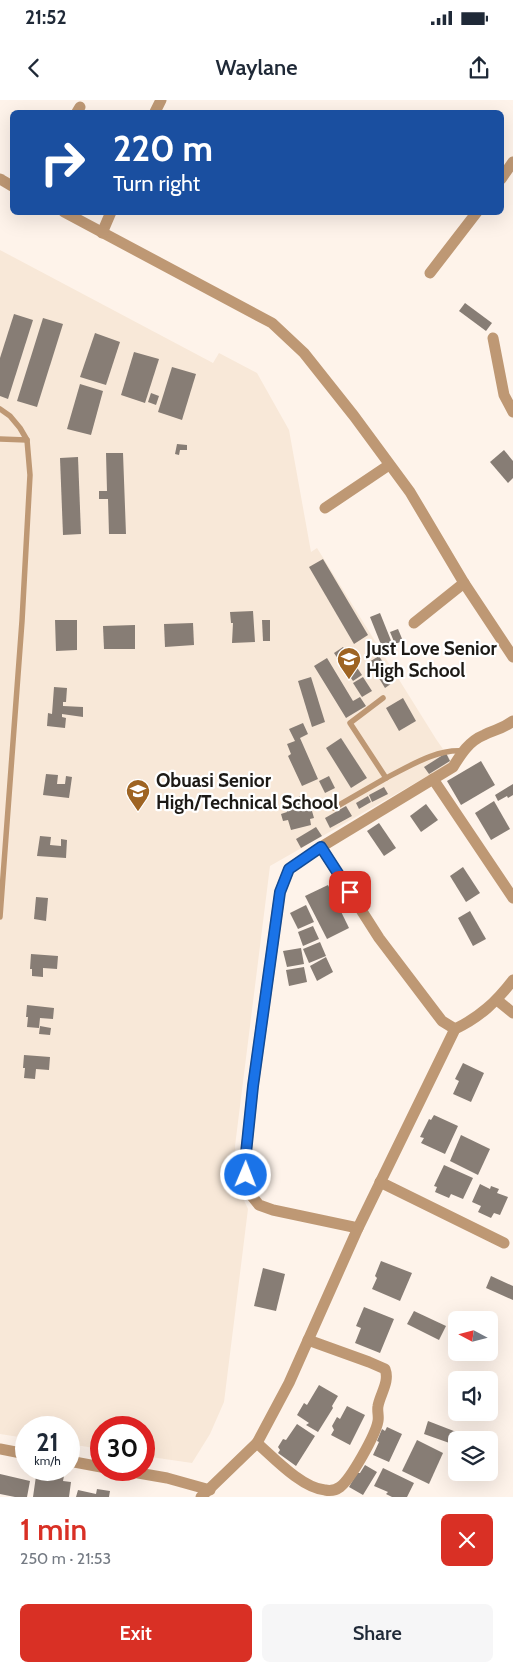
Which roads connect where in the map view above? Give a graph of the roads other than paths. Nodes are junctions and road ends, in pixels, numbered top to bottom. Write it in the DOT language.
graph roads {
  1 [pos="513,162"];
  2 [pos="504,175"];
  3 [pos="69,215"];
  4 [pos="110,215"];
  5 [pos="475,215"];
  6 [pos="102,233"];
  7 [pos="430,272"];
  8 [pos="493,338"];
  9 [pos="0,409"];
  10 [pos="513,412"];
  11 [pos="0,439"];
  12 [pos="27,440"];
  13 [pos="389,465"];
  14 [pos="325,508"];
  15 [pos="464,583"];
  16 [pos="414,624"];
  17 [pos="513,658"];
  18 [pos="383,698"];
  19 [pos="513,721"];
  20 [pos="463,751"];
  21 [pos="386,778"];
  22 [pos="433,779"];
  23 [pos="334,808"];
  24 [pos="321,847"];
  25 [pos="513,898"];
  26 [pos="0,917"];
  27 [pos="513,980"];
  28 [pos="497,1000"];
  29 [pos="513,1013"];
  30 [pos="455,1029"];
  31 [pos="380,1182"];
  32 [pos="358,1228"];
  33 [pos="504,1243"];
  34 [pos="308,1340"];
  35 [pos="257,1443"];
  36 [pos="0,1449"];
  37 [pos="15,1452"];
  38 [pos="155,1476"];
  39 [pos="206,1493"];
  1 -- 2 [label="street"];
  3 -- 6 [label="street"];
  4 -- 6 [label="street"];
  5 -- 7 [label="street"];
  6 -- 13 [label="street"];
  8 -- 10 [label="street"];
  9 -- 12 [label="lane"];
  11 -- 12 [label="lane"];
  12 -- 26 [label="lane"];
  13 -- 14 [label="street"];
  13 -- 15 [label="street"];
  15 -- 16 [label="street"];
  15 -- 17 [label="street"];
  18 -- 21 [label="lane"];
  19 -- 20 [label="street"];
  20 -- 21 [label="lane"];
  20 -- 22 [label="street"];
  21 -- 23 [label="lane"];
  22 -- 24 [label="street"];
  22 -- 25 [label="street"];
  24 -- 30 [label="street"];
  24 -- 32 [label="street"];
  27 -- 28 [label="street"];
  28 -- 29 [label="street"];
  28 -- 30 [label="street"];
  30 -- 31 [label="street"];
  31 -- 32 [label="street"];
  31 -- 33 [label="street"];
  32 -- 34 [label="street"];
  34 -- 35 [label="street"];
  34 -- 35 [label="street"];
  35 -- 39 [label="street"];
  36 -- 37 [label="street"];
  38 -- 39 [label="street"];
}
